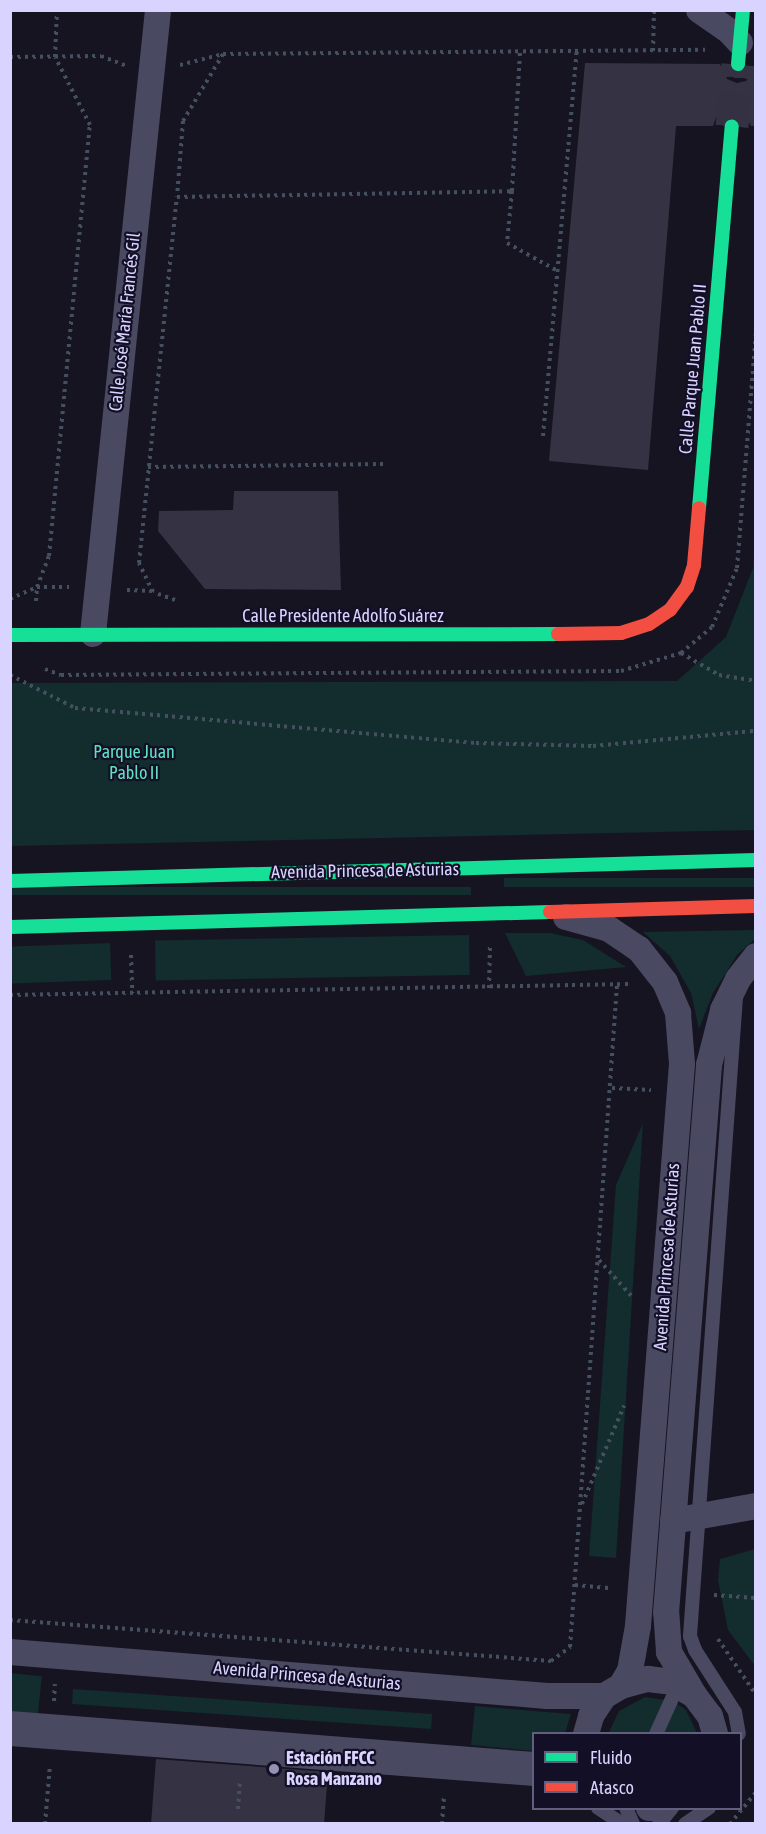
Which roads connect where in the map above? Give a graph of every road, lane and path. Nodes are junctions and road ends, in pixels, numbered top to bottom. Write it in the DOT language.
graph roads {
  1 [pos="57,10"];
  2 [pos="158,10"];
  3 [pos="654,10"];
  4 [pos="699,10"];
  5 [pos="742,10"];
  6 [pos="520,51"];
  7 [pos="577,51"];
  8 [pos="653,51"];
  9 [pos="739,52"];
  10 [pos="223,54"];
  11 [pos="10,57"];
  12 [pos="55,57"];
  13 [pos="152,68"];
  14 [pos="732,126"];
  15 [pos="512,191"];
  16 [pos="177,197"];
  17 [pos="558,271"];
  18 [pos="756,330"];
  19 [pos="543,436"];
  20 [pos="385,464"];
  21 [pos="148,467"];
  22 [pos="10,599"];
  23 [pos="185,604"];
  24 [pos="670,610"];
  25 [pos="93,634"];
  26 [pos="10,635"];
  27 [pos="681,653"];
  28 [pos="42,668"];
  29 [pos="10,675"];
  30 [pos="756,681"];
  31 [pos="756,731"];
  32 [pos="756,860"];
  33 [pos="10,880"];
  34 [pos="756,906"];
  35 [pos="534,912"];
  36 [pos="10,927"];
  37 [pos="131,951"];
  38 [pos="756,956"];
  39 [pos="738,979"];
  40 [pos="634,984"];
  41 [pos="617,985"];
  42 [pos="132,993"];
  43 [pos="10,995"];
  44 [pos="599,1260"];
  45 [pos="635,1301"];
  46 [pos="625,1404"];
  47 [pos="756,1506"];
  48 [pos="580,1509"];
  49 [pos="699,1516"];
  50 [pos="673,1521"];
  51 [pos="707,1594"];
  52 [pos="756,1598"];
  53 [pos="10,1620"];
  54 [pos="59,1623"];
  55 [pos="713,1632"];
  56 [pos="690,1636"];
  57 [pos="10,1653"];
  58 [pos="57,1656"];
  59 [pos="685,1685"];
  60 [pos="612,1691"];
  61 [pos="756,1695"];
  62 [pos="10,1724"];
  63 [pos="587,1732"];
  64 [pos="657,1732"];
  65 [pos="714,1732"];
  66 [pos="739,1732"];
  67 [pos="52,1735"];
  68 [pos="10,1739"];
  69 [pos="532,1765"];
  70 [pos="241,1773"];
  71 [pos="532,1779"];
  72 [pos="756,1792"];
  73 [pos="238,1809"];
  74 [pos="742,1809"];
  75 [pos="600,1810"];
  76 [pos="626,1810"];
  77 [pos="671,1810"];
  78 [pos="707,1810"];
  79 [pos="741,1810"];
  80 [pos="45,1824"];
  81 [pos="623,1824"];
  82 [pos="633,1824"];
  83 [pos="659,1824"];
  84 [pos="685,1824"];
  85 [pos="730,1824"];
  1 -- 12 [label="path"];
  2 -- 13 [label="street, Calle José María Francés Gil"];
  3 -- 8 [label="path"];
  4 -- 9 [label="street"];
  5 -- 9 [label="main road"];
  6 -- 7 [label="path"];
  6 -- 10 [label="path"];
  6 -- 15 [label="path"];
  7 -- 8 [label="path"];
  7 -- 17 [label="path"];
  8 -- 9 [label="path"];
  10 -- 13 [label="path"];
  10 -- 16 [label="path"];
  11 -- 12 [label="path"];
  12 -- 13 [label="path"];
  12 -- 22 [label="path"];
  13 -- 25 [label="street, Calle José María Francés Gil"];
  14 -- 24 [label="main road, Calle Parque Juan Pablo II"];
  15 -- 16 [label="path"];
  15 -- 17 [label="path"];
  16 -- 21 [label="path"];
  17 -- 19 [label="path"];
  18 -- 27 [label="path"];
  20 -- 21 [label="path"];
  21 -- 23 [label="path"];
  24 -- 25 [label="main road, Calle Presidente Adolfo Suárez"];
  25 -- 26 [label="main road, Calle Presidente Adolfo Suárez"];
  27 -- 28 [label="path"];
  27 -- 30 [label="path"];
  29 -- 31 [label="path"];
  32 -- 33 [label="main road, Avenida Princesa de Asturias"];
  34 -- 35 [label="main road, Avenida Princesa de Asturias"];
  35 -- 36 [label="main road, Avenida Princesa de Asturias"];
  35 -- 60 [label="street, Avenida Princesa de Asturias"];
  37 -- 42 [label="path"];
  38 -- 39 [label="street, Avenida Princesa de Asturias"];
  39 -- 49 [label="lane"];
  39 -- 50 [label="street, Avenida Princesa de Asturias"];
  40 -- 41 [label="path"];
  41 -- 42 [label="path"];
  41 -- 44 [label="path"];
  42 -- 43 [label="path"];
  44 -- 45 [label="path"];
  44 -- 48 [label="path"];
  46 -- 48 [label="path"];
  47 -- 49 [label="street"];
  48 -- 54 [label="path"];
  49 -- 50 [label="street"];
  49 -- 56 [label="lane"];
  50 -- 59 [label="street, Avenida Princesa de Asturias"];
  51 -- 52 [label="path"];
  53 -- 54 [label="path"];
  54 -- 58 [label="path"];
  55 -- 61 [label="path"];
  56 -- 59 [label="lane"];
  56 -- 66 [label="lane"];
  57 -- 58 [label="street, Avenida Princesa de Asturias"];
  58 -- 60 [label="street, Avenida Princesa de Asturias"];
  58 -- 67 [label="path"];
  59 -- 60 [label="street"];
  59 -- 64 [label="lane"];
  59 -- 65 [label="street, Avenida Princesa de Asturias"];
  60 -- 63 [label="street"];
  62 -- 67 [label="street"];
  67 -- 68 [label="lane"];
  67 -- 69 [label="street"];
  67 -- 71 [label="lane"];
  67 -- 80 [label="path"];
  70 -- 73 [label="path"];
  72 -- 74 [label="path"];
  75 -- 81 [label="lane"];
  76 -- 82 [label="lane"];
  77 -- 83 [label="lane"];
  78 -- 84 [label="lane"];
  79 -- 85 [label="path"];
}
